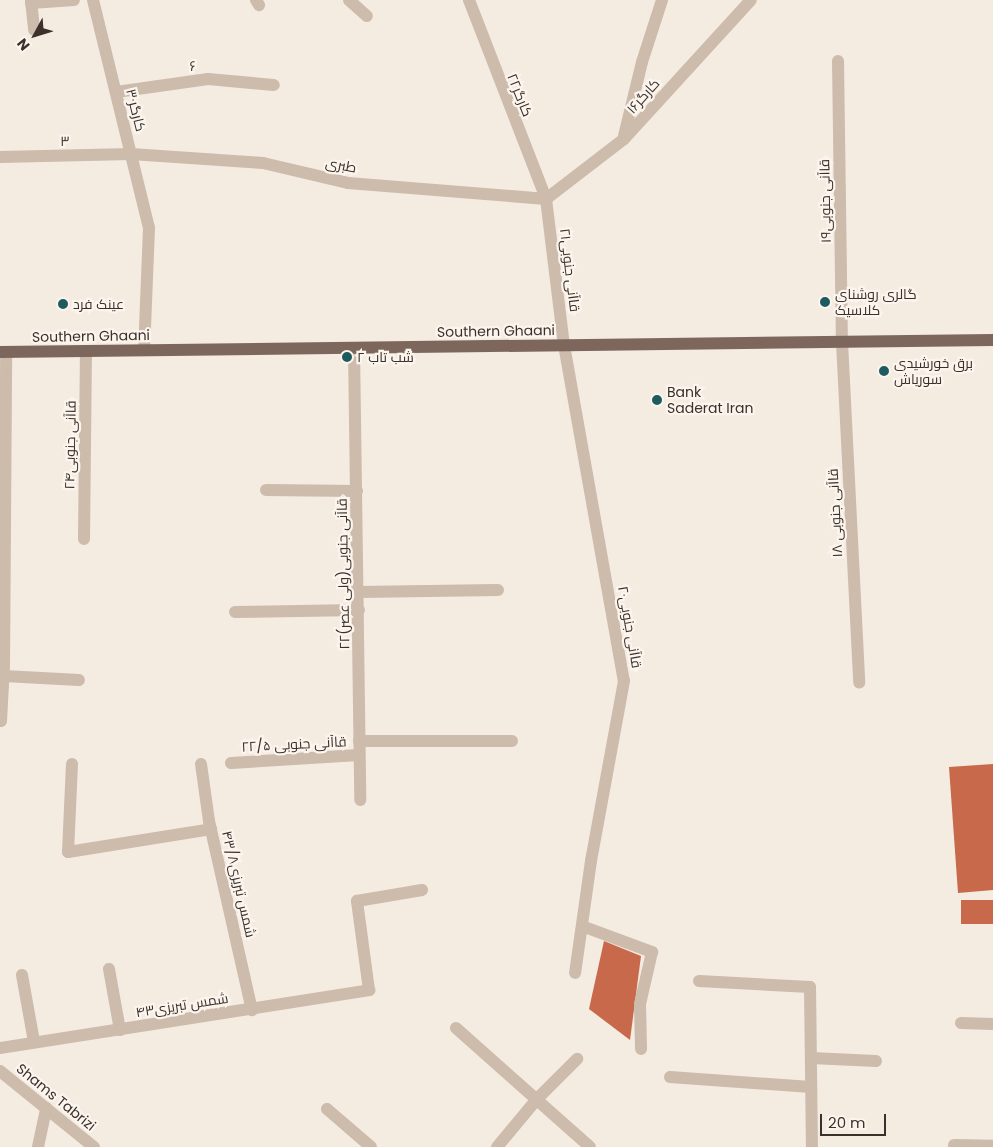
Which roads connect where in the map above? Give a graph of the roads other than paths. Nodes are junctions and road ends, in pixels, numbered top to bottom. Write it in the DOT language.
graph roads {
  1 [pos="74,0"];
  2 [pos="93,0"];
  3 [pos="349,0"];
  4 [pos="469,0"];
  5 [pos="662,0"];
  6 [pos="751,0"];
  7 [pos="31,1"];
  8 [pos="367,16"];
  9 [pos="34,30"];
  10 [pos="838,61"];
  11 [pos="274,85"];
  12 [pos="116,92"];
  13 [pos="624,139"];
  14 [pos="131,154"];
  15 [pos="0,157"];
  16 [pos="546,200"];
  17 [pos="993,340"];
  18 [pos="842,342"];
  19 [pos="564,345"];
  20 [pos="354,348"];
  21 [pos="144,350"];
  22 [pos="86,351"];
  23 [pos="3,352"];
  24 [pos="266,490"];
  25 [pos="357,491"];
  26 [pos="84,539"];
  27 [pos="498,590"];
  28 [pos="358,592"];
  29 [pos="359,610"];
  30 [pos="235,612"];
  31 [pos="4,676"];
  32 [pos="79,680"];
  33 [pos="859,683"];
  34 [pos="1,721"];
  35 [pos="359,741"];
  36 [pos="512,741"];
  37 [pos="359,755"];
  38 [pos="231,763"];
  39 [pos="72,764"];
  40 [pos="201,764"];
  41 [pos="360,800"];
  42 [pos="211,829"];
  43 [pos="422,890"];
  44 [pos="582,926"];
  45 [pos="109,970"];
  46 [pos="575,973"];
  47 [pos="22,975"];
  48 [pos="699,981"];
  49 [pos="252,1010"];
  50 [pos="961,1023"];
  51 [pos="993,1024"];
  52 [pos="456,1028"];
  53 [pos="120,1030"];
  54 [pos="34,1042"];
  55 [pos="0,1048"];
  56 [pos="641,1049"];
  57 [pos="811,1058"];
  58 [pos="577,1059"];
  59 [pos="876,1061"];
  60 [pos="0,1071"];
  61 [pos="670,1077"];
  62 [pos="811,1087"];
  63 [pos="537,1098"];
  64 [pos="46,1108"];
  65 [pos="327,1109"];
  66 [pos="954,1145"];
  67 [pos="993,1146"];
  68 [pos="38,1147"];
  69 [pos="94,1147"];
  70 [pos="371,1147"];
  71 [pos="497,1147"];
  72 [pos="590,1147"];
  73 [pos="812,1147"];
  1 -- 7 [label="street"];
  2 -- 12 [label="street, کارگر۳۰"];
  3 -- 8 [label="street"];
  4 -- 16 [label="street, ۲۲کارگر"];
  5 -- 13 [label="street"];
  6 -- 13 [label="street, کارگر۱۶"];
  7 -- 9 [label="street"];
  10 -- 18 [label="street, قاآنی جنوبی۱۹"];
  11 -- 12 [label="street, ۶"];
  12 -- 14 [label="street, کارگر۳۰"];
  13 -- 16 [label="street, کارگر۱۶"];
  14 -- 15 [label="street, ۳"];
  14 -- 16 [label="street, طبری"];
  14 -- 21 [label="street, کارگر۳۰"];
  16 -- 19 [label="street, قاآنی جنوبی۲۱"];
  17 -- 18 [label="main road, Southern Ghaani"];
  18 -- 19 [label="main road, Southern Ghaani"];
  18 -- 33 [label="street, قاآنی جنوبی ۱۸"];
  19 -- 20 [label="main road, Southern Ghaani"];
  19 -- 44 [label="street, ۲۰قاآنی جنوبی"];
  20 -- 21 [label="main road, Southern Ghaani"];
  20 -- 25 [label="street, ۲۲قاآنی جنوبی(ولی عصر)"];
  21 -- 22 [label="main road, Southern Ghaani"];
  22 -- 23 [label="main road, Southern Ghaani"];
  22 -- 26 [label="street, ۲۴قاآنی جنوبی"];
  23 -- 31 [label="street"];
  24 -- 25 [label="street"];
  25 -- 28 [label="street, ۲۲قاآنی جنوبی(ولی عصر)"];
  27 -- 28 [label="street"];
  28 -- 29 [label="street, ۲۲قاآنی جنوبی(ولی عصر)"];
  29 -- 30 [label="street"];
  29 -- 35 [label="street, ۲۲قاآنی جنوبی(ولی عصر)"];
  31 -- 32 [label="street"];
  31 -- 34 [label="street"];
  35 -- 36 [label="street"];
  35 -- 37 [label="street, ۲۲قاآنی جنوبی(ولی عصر)"];
  37 -- 38 [label="street, قاآنی جنوبی ۲۲/۵"];
  37 -- 41 [label="street, ۲۲قاآنی جنوبی(ولی عصر)"];
  39 -- 42 [label="street"];
  40 -- 42 [label="street, شمس تبریزی۴۳/۸"];
  42 -- 49 [label="street, شمس تبریزی۴۳/۸"];
  43 -- 49 [label="street, شمس تبریزی۴۳"];
  44 -- 46 [label="street, ۲۰قاآنی جنوبی"];
  44 -- 56 [label="street"];
  45 -- 53 [label="street"];
  47 -- 54 [label="street"];
  48 -- 57 [label="street"];
  49 -- 53 [label="street, شمس تبریزی۴۳"];
  50 -- 51 [label="street"];
  52 -- 63 [label="street"];
  53 -- 54 [label="street, شمس تبریزی۴۳"];
  54 -- 55 [label="street, شمس تبریزی۴۳"];
  57 -- 59 [label="street"];
  57 -- 62 [label="street"];
  58 -- 63 [label="street"];
  60 -- 64 [label="street, Shams Tabrizi"];
  61 -- 62 [label="street"];
  62 -- 73 [label="street"];
  63 -- 71 [label="street"];
  63 -- 72 [label="street"];
  64 -- 68 [label="street"];
  64 -- 69 [label="street, Shams Tabrizi"];
  65 -- 70 [label="street"];
  66 -- 67 [label="street"];
}
